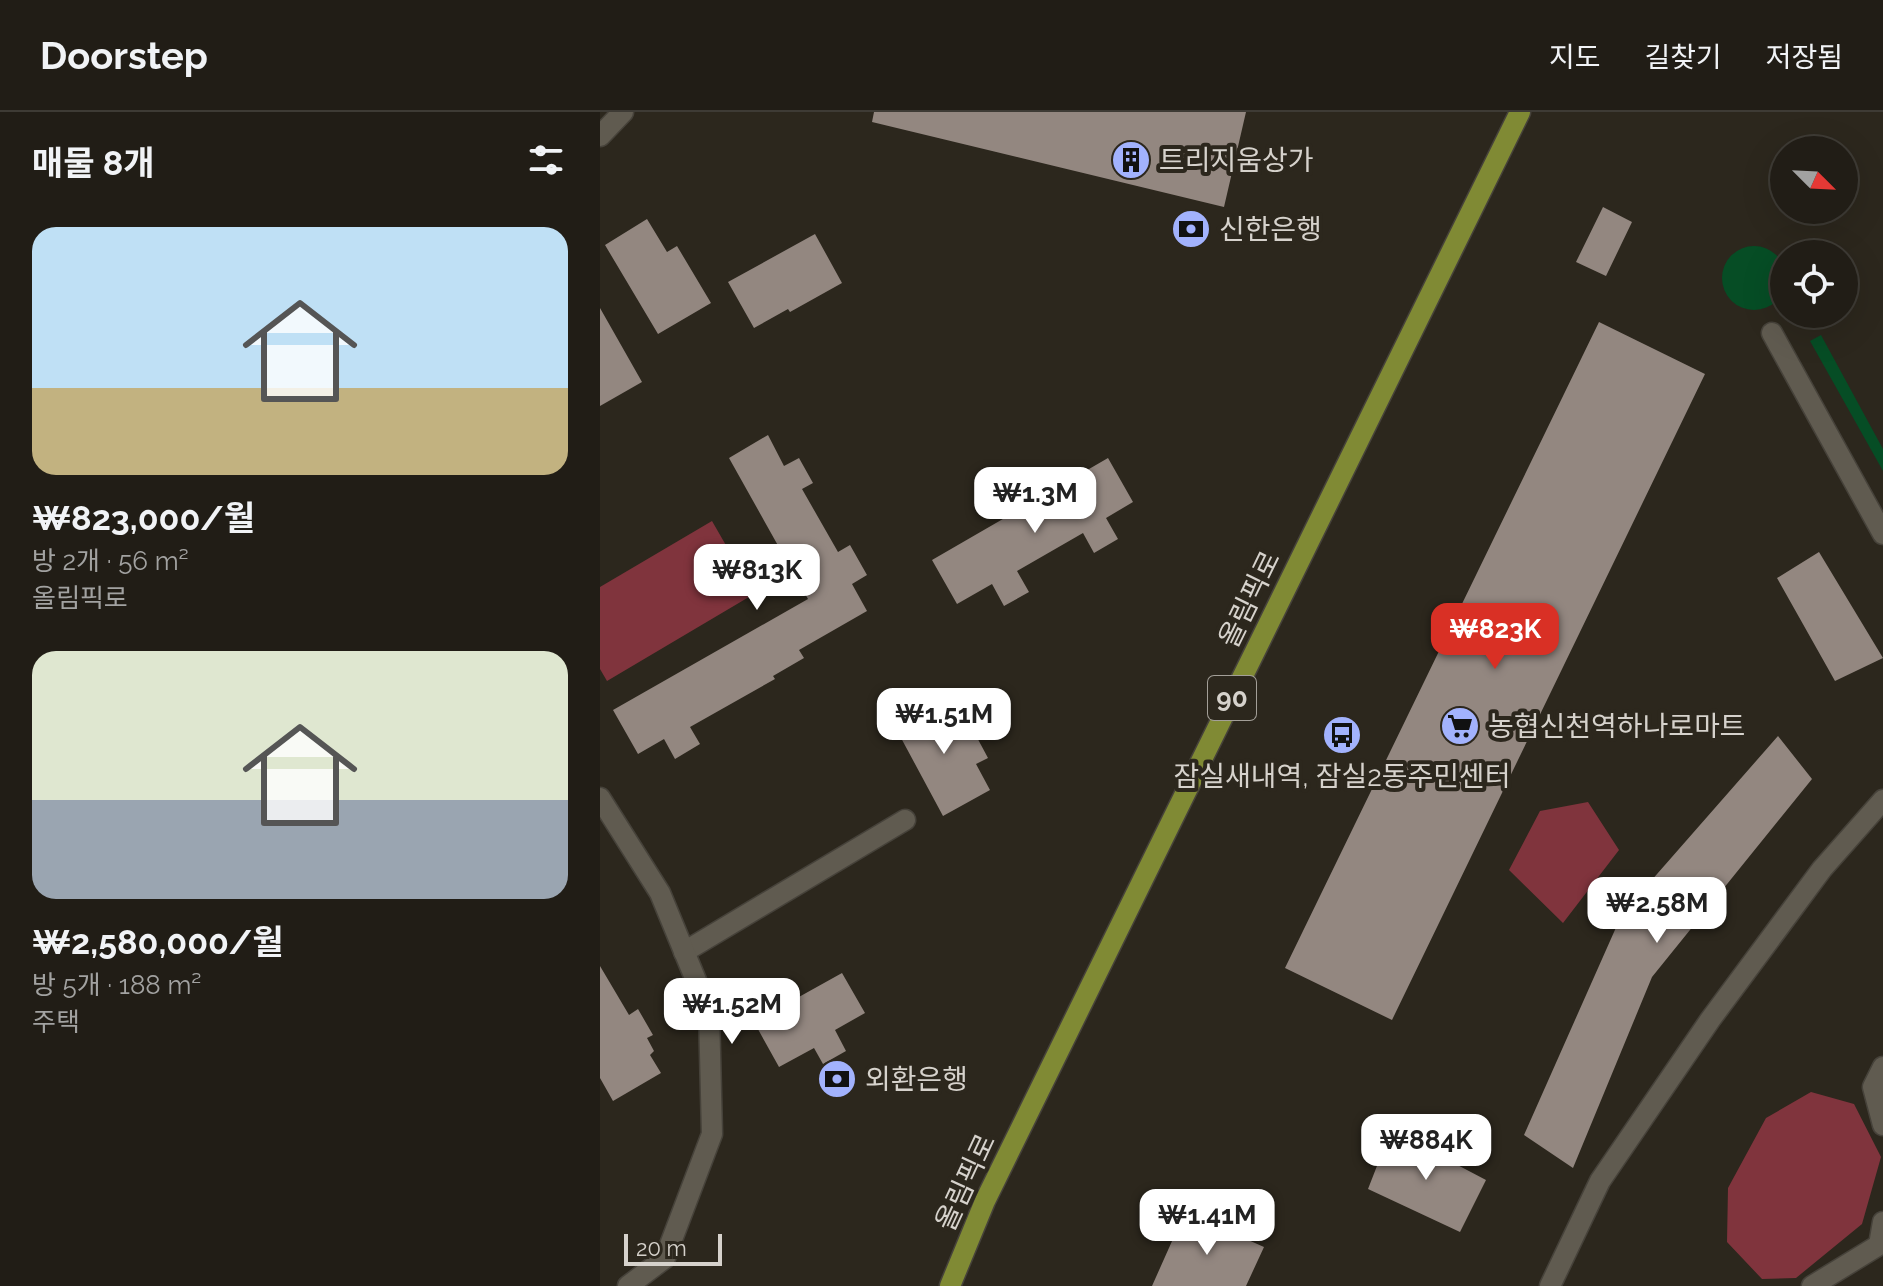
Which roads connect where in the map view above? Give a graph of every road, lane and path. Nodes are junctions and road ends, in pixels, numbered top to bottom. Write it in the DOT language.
graph roads {
  1 [pos="623,112"];
  2 [pos="1520,112"];
  3 [pos="600,136"];
  4 [pos="1772,333"];
  5 [pos="1883,534"];
  6 [pos="600,798"];
  7 [pos="1883,800"];
  8 [pos="905,820"];
  9 [pos="684,952"];
  10 [pos="1883,1067"];
  11 [pos="1883,1125"];
  12 [pos="1883,1222"];
  13 [pos="628,1286"];
  14 [pos="950,1286"];
  15 [pos="1550,1286"];
  16 [pos="1812,1286"];
  1 -- 3 [label="street"];
  2 -- 14 [label="main road, 올림픽로 / 90"];
  4 -- 5 [label="street"];
  6 -- 9 [label="street"];
  7 -- 15 [label="street"];
  8 -- 9 [label="street"];
  9 -- 13 [label="street"];
  10 -- 11 [label="street"];
  12 -- 16 [label="street"];
}
